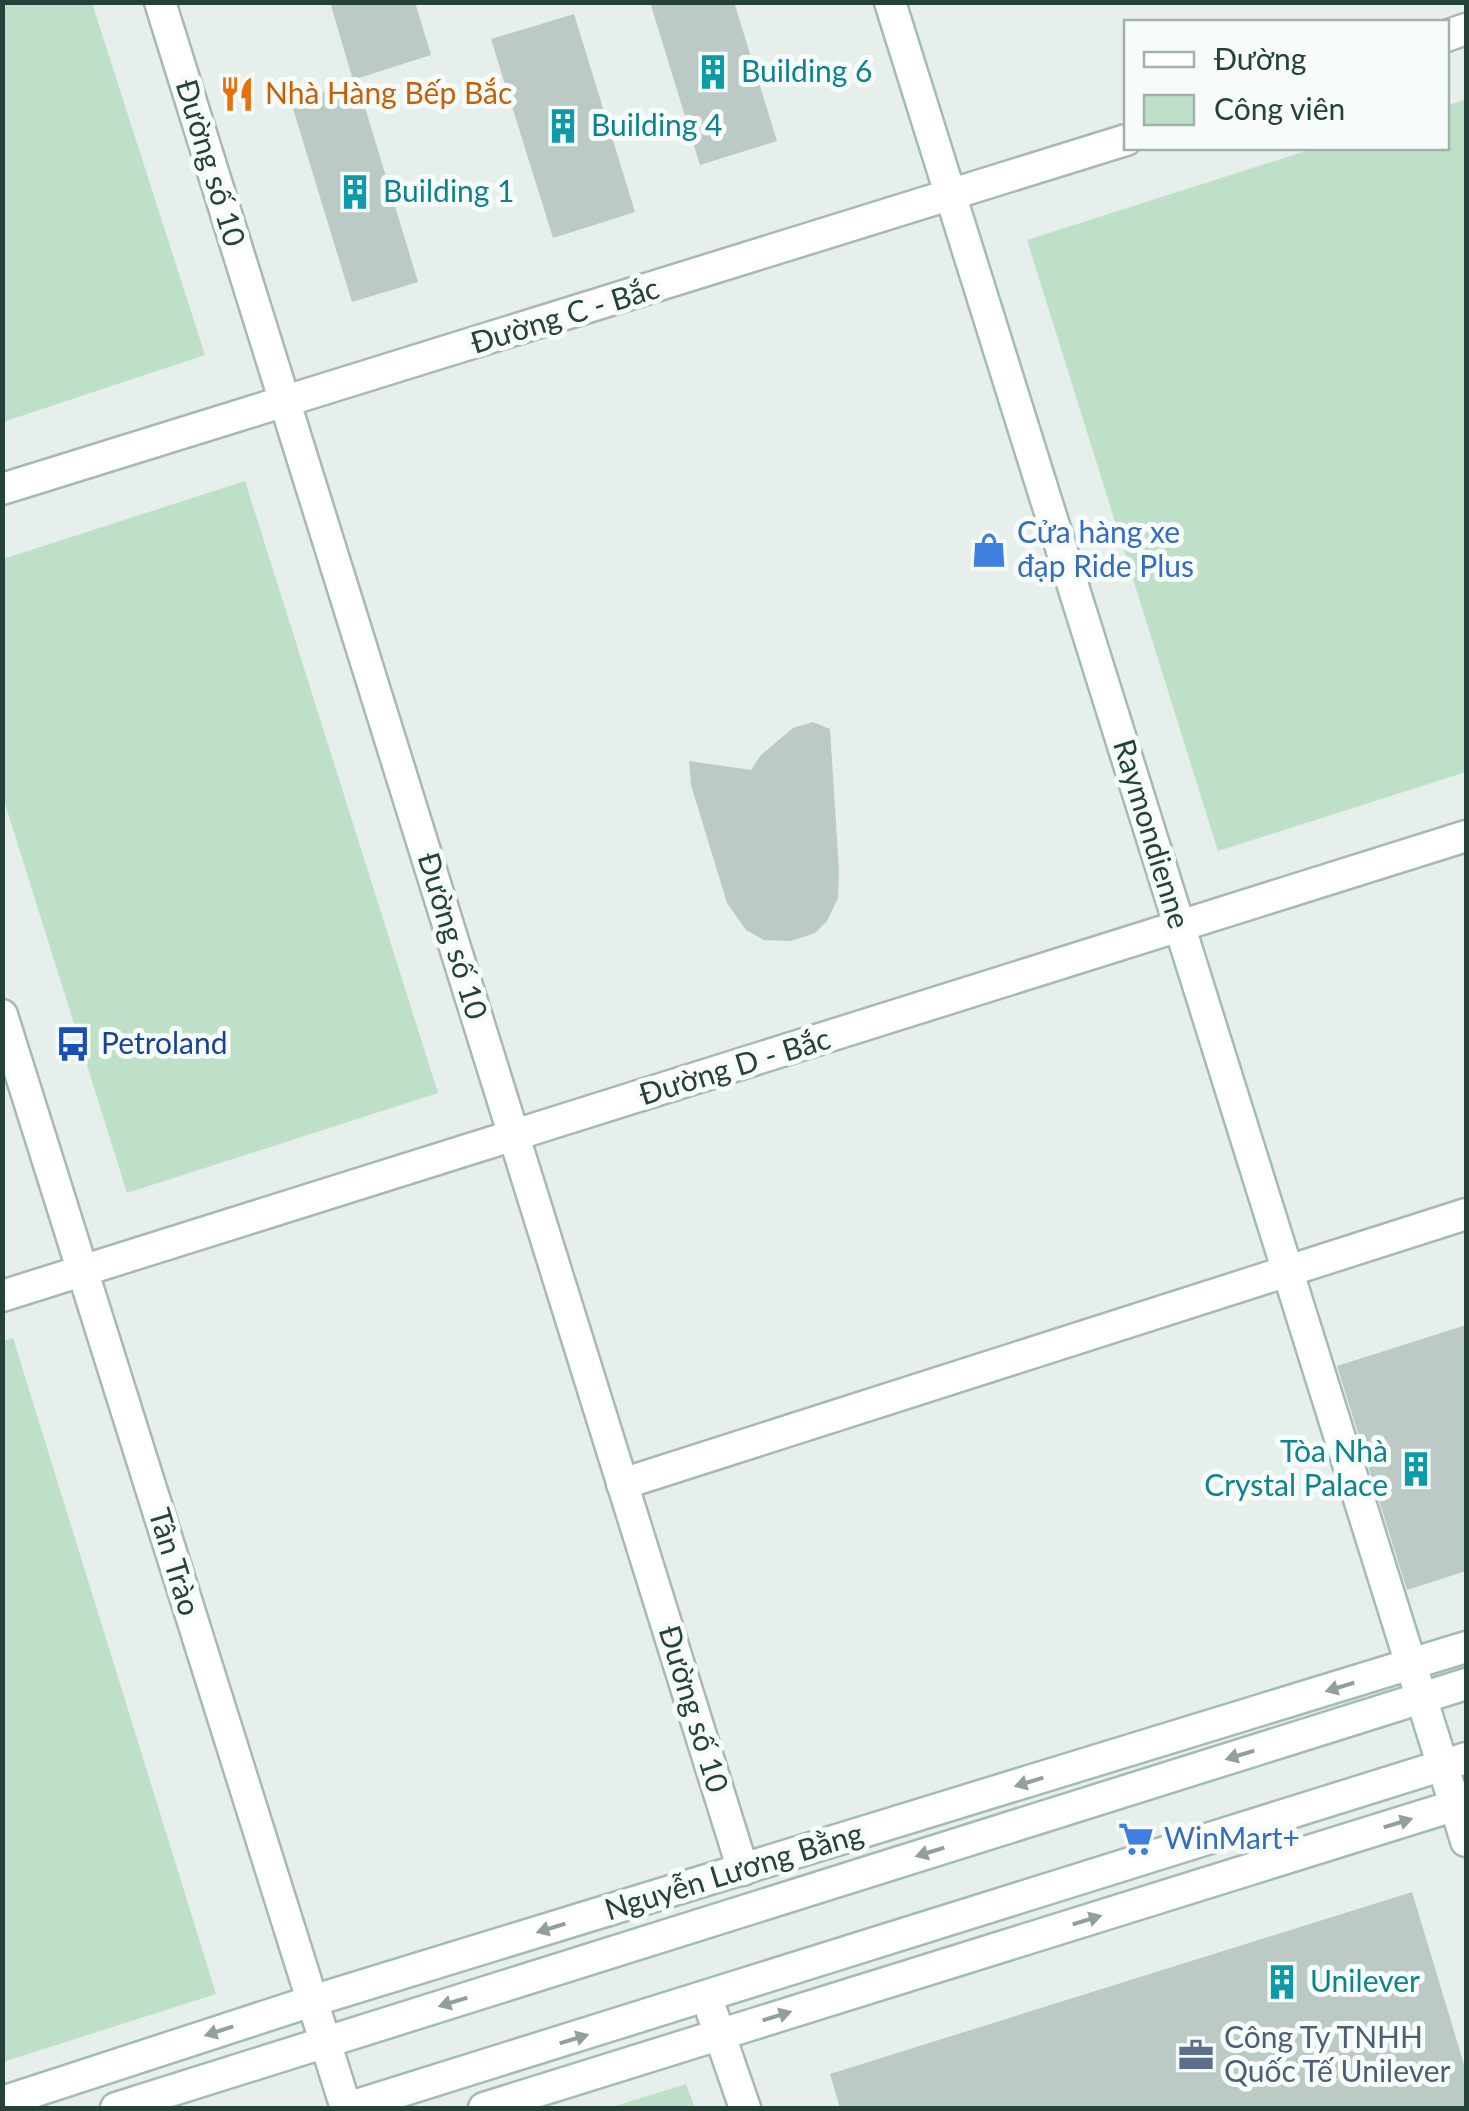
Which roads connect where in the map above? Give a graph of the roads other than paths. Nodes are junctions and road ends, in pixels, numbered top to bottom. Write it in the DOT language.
graph roads {
  1 [pos="160,2"];
  2 [pos="890,2"];
  3 [pos="1124,141"];
  4 [pos="951,197"];
  5 [pos="285,402"];
  6 [pos="2,489"];
  7 [pos="1466,836"];
  8 [pos="1180,928"];
  9 [pos="2,1015"];
  10 [pos="515,1136"];
  11 [pos="1466,1214"];
  12 [pos="82,1270"];
  13 [pos="1288,1271"];
  14 [pos="2,1296"];
  15 [pos="622,1484"];
  16 [pos="1466,1647"];
  17 [pos="1412,1665"];
  18 [pos="1466,1684"];
  19 [pos="1422,1698"];
  20 [pos="1455,1762"];
  21 [pos="1461,1804"];
  22 [pos="1466,1840"];
  23 [pos="742,1870"];
  24 [pos="706,1998"];
  25 [pos="312,2001"];
  26 [pos="718,2034"];
  27 [pos="325,2042"];
  28 [pos="2,2102"];
  29 [pos="116,2108"];
  30 [pos="346,2108"];
  31 [pos="484,2108"];
  32 [pos="745,2108"];
  1 -- 5 [label="street, Đường số 10"];
  2 -- 4 [label="street, Raymondienne"];
  3 -- 4 [label="street, Đường C - Bắc"];
  4 -- 5 [label="street, Đường C - Bắc"];
  4 -- 8 [label="street, Raymondienne"];
  5 -- 6 [label="street, Đường C - Bắc"];
  5 -- 10 [label="street, Đường số 10"];
  7 -- 8 [label="street, Đường D - Bắc"];
  8 -- 10 [label="street, Đường D - Bắc"];
  8 -- 13 [label="street, Raymondienne"];
  9 -- 12 [label="street, Tân Trào"];
  10 -- 12 [label="street, Đường D - Bắc"];
  10 -- 15 [label="street, Đường số 10"];
  11 -- 13 [label="street"];
  12 -- 14 [label="street, Đường D - Bắc"];
  12 -- 25 [label="street, Tân Trào"];
  13 -- 15 [label="street"];
  13 -- 17 [label="street, Raymondienne"];
  15 -- 23 [label="street, Đường số 10"];
  16 -- 17 [label="street, Nguyễn Lương Bằng"];
  17 -- 19 [label="street, Raymondienne"];
  17 -- 23 [label="street, Nguyễn Lương Bằng, one-way"];
  18 -- 19 [label="street, Nguyễn Lương Bằng"];
  19 -- 20 [label="street, Raymondienne"];
  19 -- 27 [label="street, Nguyễn Lương Bằng, one-way"];
  20 -- 21 [label="street, Raymondienne"];
  20 -- 24 [label="street"];
  21 -- 22 [label="street, Raymondienne"];
  26 -- 21 [label="street, one-way"];
  23 -- 25 [label="street, Nguyễn Lương Bằng, one-way"];
  24 -- 26 [label="street"];
  30 -- 24 [label="street, one-way"];
  25 -- 27 [label="street, Tân Trào"];
  25 -- 28 [label="street, Nguyễn Lương Bằng, one-way"];
  26 -- 31 [label="street"];
  26 -- 32 [label="street"];
  27 -- 29 [label="street, Nguyễn Lương Bằng"];
  27 -- 30 [label="street, Tân Trào"];
}
